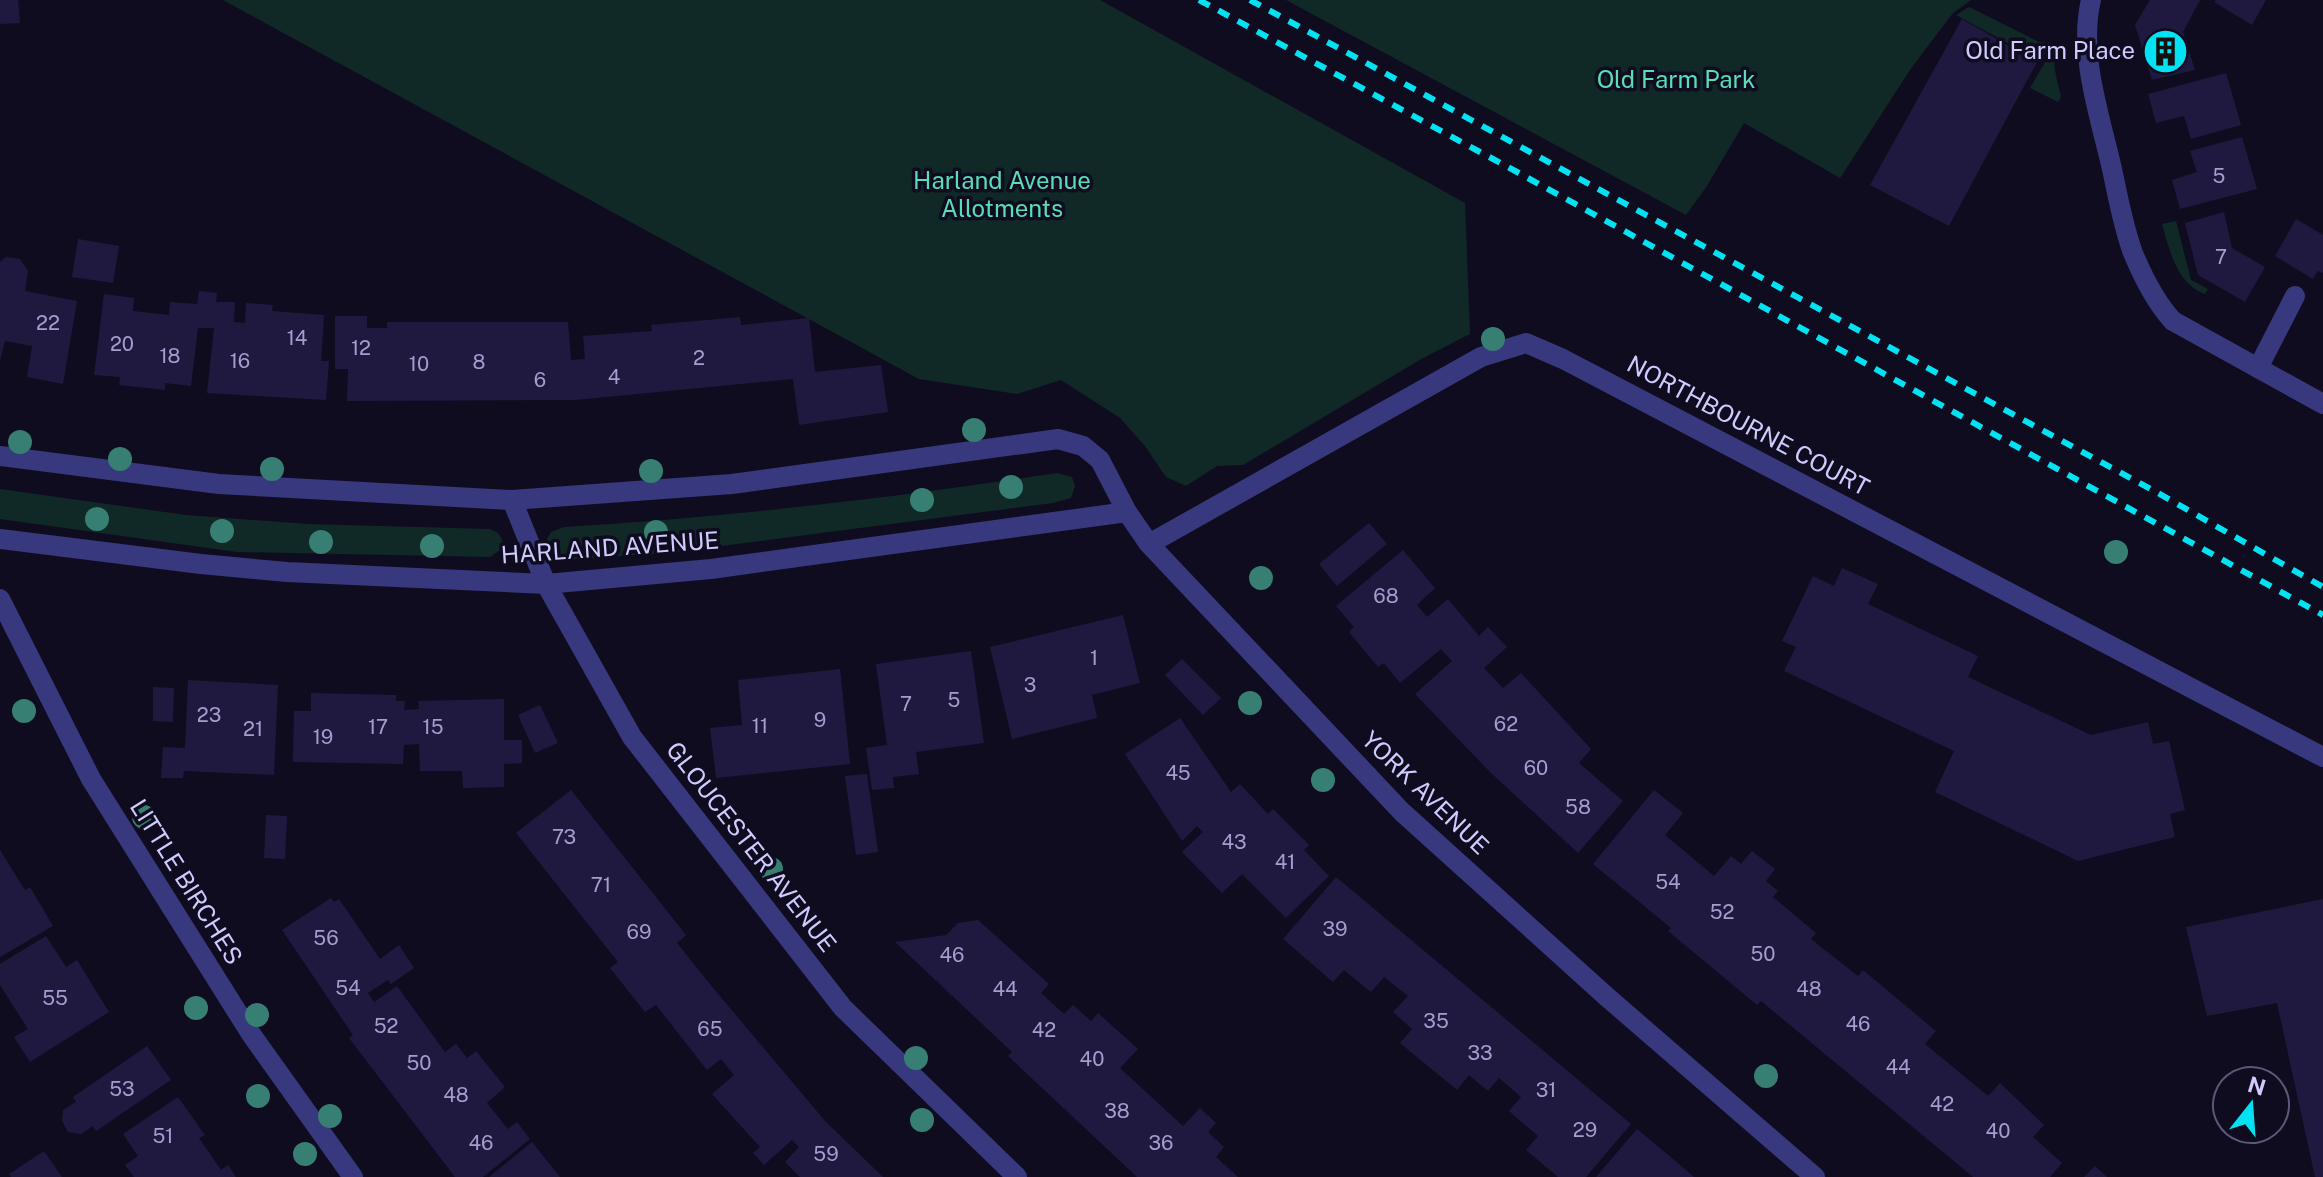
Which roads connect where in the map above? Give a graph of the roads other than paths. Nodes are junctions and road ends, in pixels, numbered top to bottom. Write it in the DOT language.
graph roads {
  1 [pos="2091,0"];
  2 [pos="2295,296"];
  3 [pos="2258,368"];
  4 [pos="2323,404"];
  5 [pos="0,456"];
  6 [pos="512,500"];
  7 [pos="1127,512"];
  8 [pos="0,539"];
  9 [pos="1149,544"];
  10 [pos="546,584"];
  11 [pos="0,599"];
  12 [pos="2323,757"];
  13 [pos="353,1177"];
  14 [pos="1017,1177"];
  15 [pos="1815,1177"];
  1 -- 3 [label="street"];
  2 -- 3 [label="street"];
  3 -- 4 [label="street"];
  5 -- 6 [label="street"];
  6 -- 7 [label="street, YORK AVENUE"];
  6 -- 10 [label="street, GLOUCESTER AVENUE"];
  7 -- 9 [label="street, YORK AVENUE"];
  7 -- 10 [label="street, HARLAND AVENUE"];
  8 -- 10 [label="street, HARLAND AVENUE"];
  9 -- 12 [label="street, NORTHBOURNE COURT"];
  9 -- 15 [label="street, YORK AVENUE"];
  10 -- 14 [label="street, GLOUCESTER AVENUE"];
  11 -- 13 [label="street, LITTLE BIRCHES"];
}
